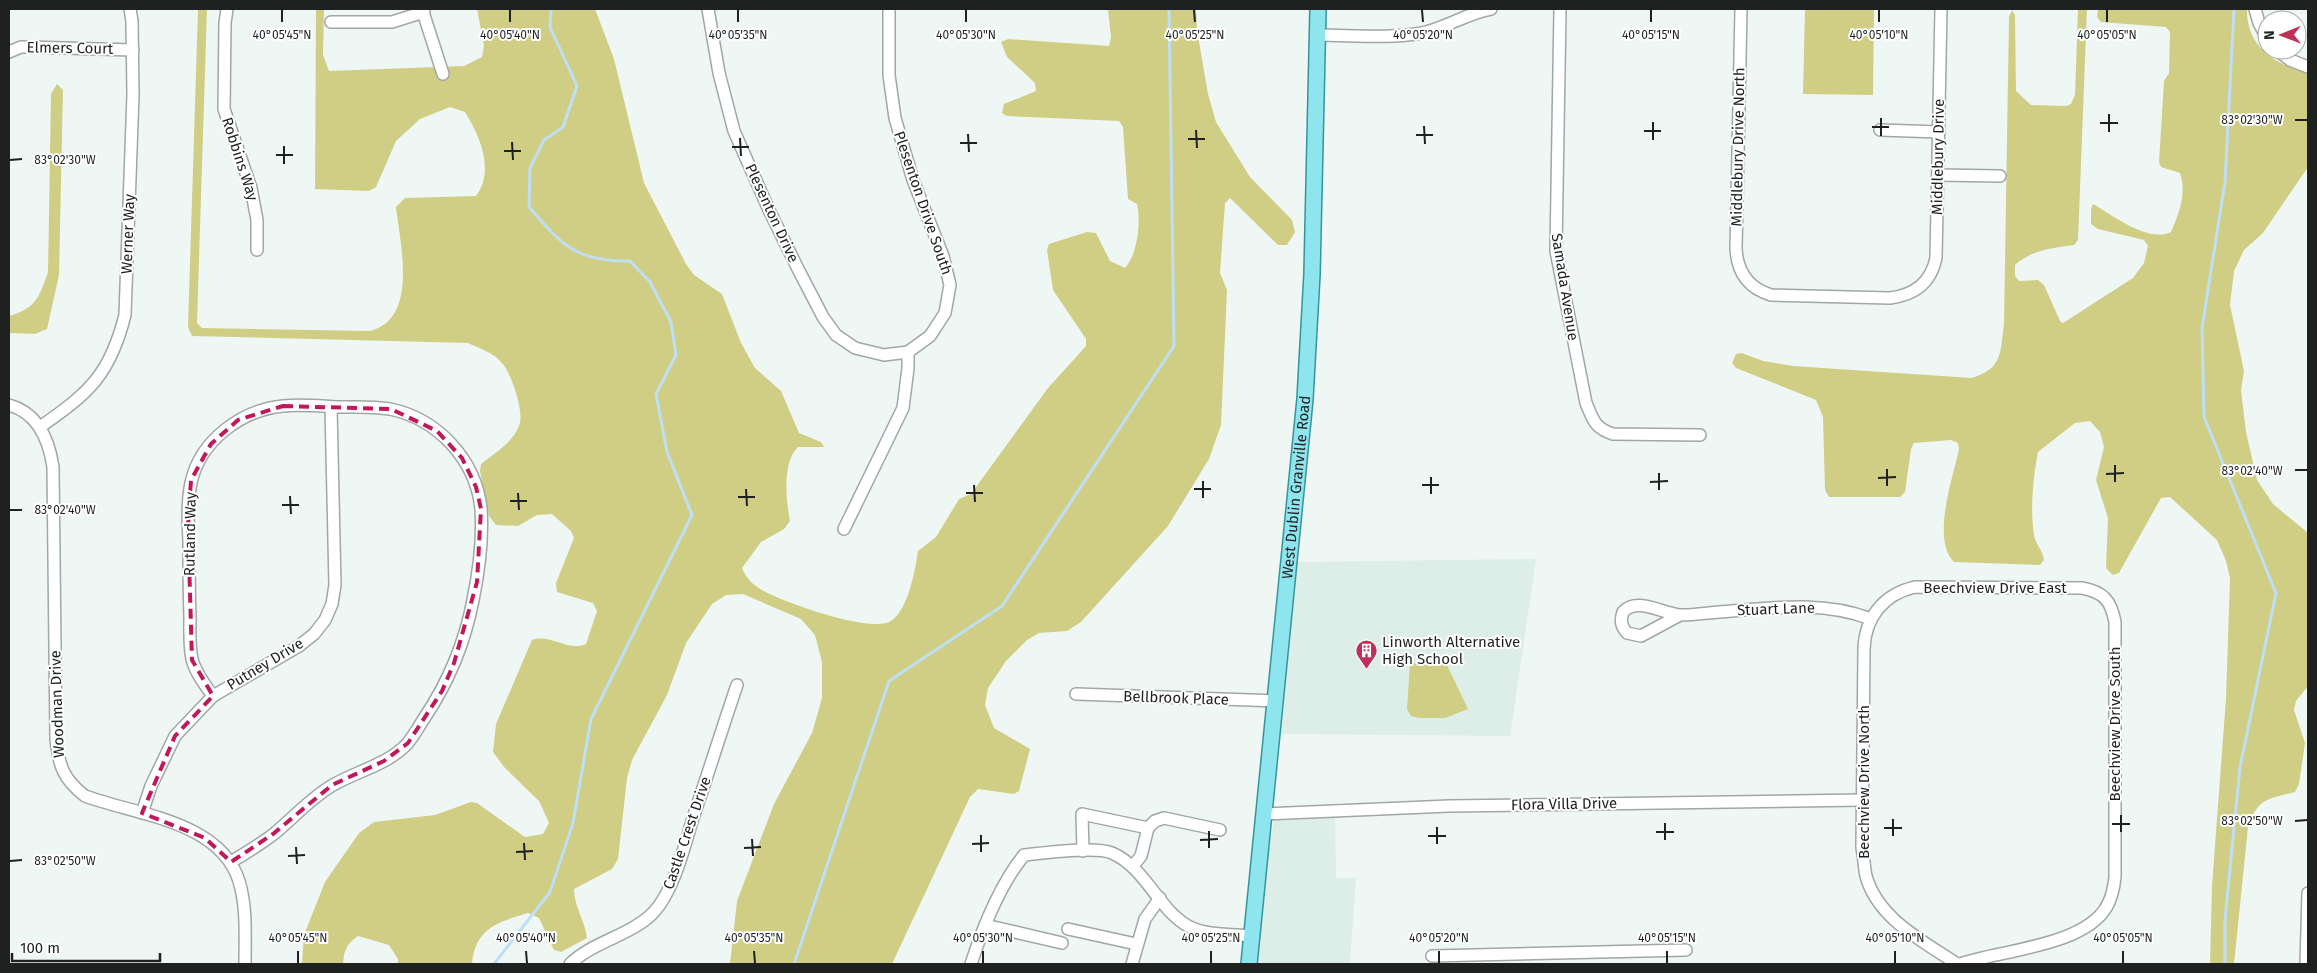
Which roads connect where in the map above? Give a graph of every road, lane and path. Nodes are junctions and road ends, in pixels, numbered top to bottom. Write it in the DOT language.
graph roads {
  1 [pos="130,9"];
  2 [pos="227,9"];
  3 [pos="708,9"];
  4 [pos="889,9"];
  5 [pos="1318,9"];
  6 [pos="1491,9"];
  7 [pos="1560,9"];
  8 [pos="1740,9"];
  9 [pos="1941,9"];
  10 [pos="423,10"];
  11 [pos="332,22"];
  12 [pos="1318,35"];
  13 [pos="133,50"];
  14 [pos="9,52"];
  15 [pos="2290,60"];
  16 [pos="2308,67"];
  17 [pos="443,74"];
  18 [pos="1880,130"];
  19 [pos="1939,132"];
  20 [pos="1938,175"];
  21 [pos="2000,176"];
  22 [pos="257,250"];
  23 [pos="1908,294"];
  24 [pos="908,352"];
  25 [pos="9,405"];
  26 [pos="331,407"];
  27 [pos="40,426"];
  28 [pos="1700,435"];
  29 [pos="844,529"];
  30 [pos="1680,615"];
  31 [pos="1871,618"];
  32 [pos="2115,618"];
  33 [pos="737,685"];
  34 [pos="1076,694"];
  35 [pos="213,696"];
  36 [pos="1276,701"];
  37 [pos="1862,800"];
  38 [pos="142,813"];
  39 [pos="1265,814"];
  40 [pos="1148,828"];
  41 [pos="1220,830"];
  42 [pos="1084,851"];
  43 [pos="231,862"];
  44 [pos="1133,866"];
  45 [pos="2308,893"];
  46 [pos="1160,898"];
  47 [pos="985,925"];
  48 [pos="1068,929"];
  49 [pos="1252,936"];
  50 [pos="1062,943"];
  51 [pos="1136,944"];
  52 [pos="1686,950"];
  53 [pos="1432,956"];
  54 [pos="1569,959"];
  55 [pos="245,964"];
  56 [pos="570,964"];
  57 [pos="971,964"];
  58 [pos="1132,964"];
  59 [pos="1249,964"];
  60 [pos="1959,964"];
  61 [pos="2306,964"];
  1 -- 13 [label="street, Werner Way"];
  2 -- 22 [label="street, Robbins Way"];
  3 -- 24 [label="street, Plesenton Drive"];
  4 -- 24 [label="street, Plesenton Drive South"];
  5 -- 12 [label="main road, West Dublin Granville Road"];
  6 -- 12 [label="street"];
  7 -- 28 [label="street, Samada Avenue"];
  8 -- 23 [label="street, Middlebury Drive North"];
  9 -- 19 [label="street, Middlebury Drive"];
  10 -- 11 [label="street"];
  10 -- 17 [label="street"];
  12 -- 36 [label="main road, West Dublin Granville Road"];
  13 -- 14 [label="street, Elmers Court"];
  13 -- 27 [label="street, Werner Way"];
  15 -- 16 [label="street"];
  18 -- 19 [label="street"];
  19 -- 20 [label="street, Middlebury Drive"];
  20 -- 21 [label="street"];
  20 -- 23 [label="street, Middlebury Drive"];
  24 -- 29 [label="street"];
  25 -- 27 [label="street"];
  26 -- 35 [label="street, Putney Drive"];
  26 -- 35 [label="street, Rutland Way"];
  26 -- 43 [label="street, Rutland Way"];
  27 -- 38 [label="street, Woodman Drive"];
  30 -- 30 [label="street, Stuart Lane"];
  30 -- 31 [label="street, Stuart Lane"];
  31 -- 32 [label="street, Beechview Drive East"];
  31 -- 37 [label="street, Beechview Drive North"];
  32 -- 60 [label="street, Beechview Drive South"];
  33 -- 56 [label="street, Castle Crest Drive"];
  34 -- 36 [label="street, Bellbrook Place"];
  35 -- 38 [label="street, Putney Drive"];
  36 -- 39 [label="main road, West Dublin Granville Road"];
  37 -- 39 [label="street, Flora Villa Drive"];
  37 -- 60 [label="street, Beechview Drive North"];
  38 -- 43 [label="street, Woodman Drive"];
  39 -- 49 [label="main road, West Dublin Granville Road"];
  40 -- 41 [label="street"];
  40 -- 42 [label="street"];
  40 -- 44 [label="street"];
  42 -- 44 [label="street"];
  42 -- 47 [label="street"];
  43 -- 55 [label="street, Woodman Drive"];
  44 -- 46 [label="street"];
  45 -- 61 [label="street"];
  46 -- 49 [label="street"];
  46 -- 51 [label="street"];
  47 -- 50 [label="street"];
  47 -- 57 [label="street"];
  48 -- 51 [label="street"];
  49 -- 59 [label="main road, West Dublin Granville Road"];
  51 -- 58 [label="street"];
  52 -- 54 [label="street"];
  53 -- 54 [label="street"];
}
